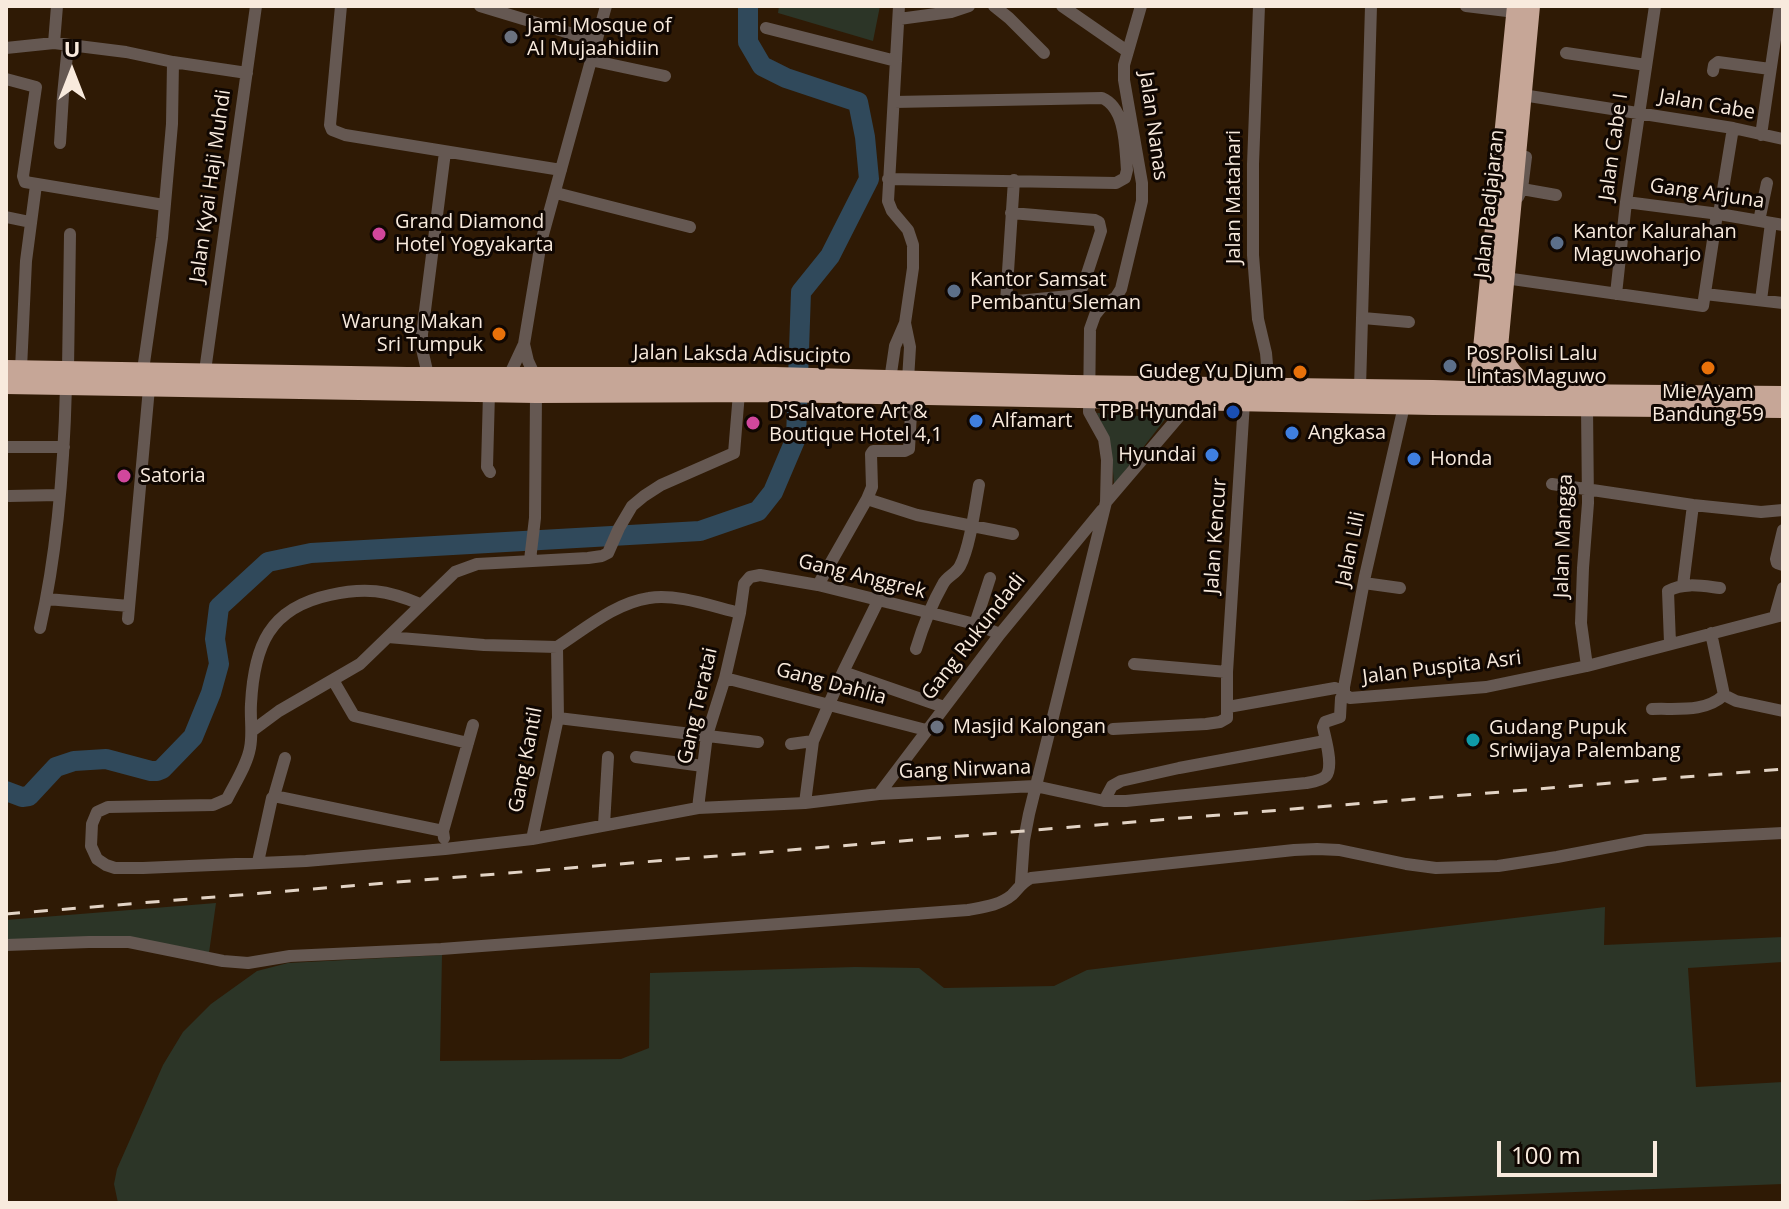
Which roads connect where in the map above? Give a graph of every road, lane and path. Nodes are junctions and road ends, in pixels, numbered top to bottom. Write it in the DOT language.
graph roads {
  1 [pos="57,6"];
  2 [pos="256,6"];
  3 [pos="341,6"];
  4 [pos="480,6"];
  5 [pos="606,6"];
  6 [pos="969,6"];
  7 [pos="994,6"];
  8 [pos="1062,6"];
  9 [pos="1087,6"];
  10 [pos="1141,6"];
  11 [pos="1259,6"];
  12 [pos="1371,6"];
  13 [pos="1466,6"];
  14 [pos="1531,6"];
  15 [pos="1538,6"];
  16 [pos="1655,6"];
  17 [pos="1780,6"];
  18 [pos="1510,8"];
  19 [pos="899,13"];
  20 [pos="1083,21"];
  21 [pos="766,28"];
  22 [pos="596,41"];
  23 [pos="54,43"];
  24 [pos="68,45"];
  25 [pos="6,48"];
  26 [pos="1127,51"];
  27 [pos="1044,53"];
  28 [pos="1566,53"];
  29 [pos="590,60"];
  30 [pos="896,61"];
  31 [pos="173,62"];
  32 [pos="1646,65"];
  33 [pos="1770,69"];
  34 [pos="1713,71"];
  35 [pos="247,73"];
  36 [pos="665,76"];
  37 [pos="6,79"];
  38 [pos="1529,96"];
  39 [pos="894,102"];
  40 [pos="1639,113"];
  41 [pos="1733,128"];
  42 [pos="1761,135"];
  43 [pos="1783,139"];
  44 [pos="60,143"];
  45 [pos="445,152"];
  46 [pos="561,170"];
  47 [pos="888,179"];
  48 [pos="1014,180"];
  49 [pos="1767,183"];
  50 [pos="36,185"];
  51 [pos="556,193"];
  52 [pos="1556,195"];
  53 [pos="1510,200"];
  54 [pos="1626,202"];
  55 [pos="164,205"];
  56 [pos="1011,213"];
  57 [pos="1718,214"];
  58 [pos="6,217"];
  59 [pos="30,222"];
  60 [pos="1771,223"];
  61 [pos="690,227"];
  62 [pos="1502,229"];
  63 [pos="70,234"];
  64 [pos="1505,278"];
  65 [pos="1616,294"];
  66 [pos="1705,294"];
  67 [pos="1761,300"];
  68 [pos="1783,303"];
  69 [pos="1363,318"];
  70 [pos="1409,322"];
  71 [pos="524,344"];
  72 [pos="1490,344"];
  73 [pos="14,369"];
  74 [pos="205,371"];
  75 [pos="428,375"];
  76 [pos="509,376"];
  77 [pos="67,378"];
  78 [pos="146,379"];
  79 [pos="775,384"];
  80 [pos="6,385"];
  81 [pos="536,385"];
  82 [pos="903,385"];
  83 [pos="832,386"];
  84 [pos="1269,387"];
  85 [pos="1360,388"];
  86 [pos="1433,389"];
  87 [pos="1089,392"];
  88 [pos="489,393"];
  89 [pos="739,393"];
  90 [pos="1193,393"];
  91 [pos="1547,393"];
  92 [pos="1783,395"];
  93 [pos="1485,398"];
  94 [pos="1244,402"];
  95 [pos="1404,406"];
  96 [pos="1587,408"];
  97 [pos="1783,409"];
  98 [pos="6,447"];
  99 [pos="64,447"];
  100 [pos="490,472"];
  101 [pos="1552,484"];
  102 [pos="979,485"];
  103 [pos="1587,491"];
  104 [pos="59,495"];
  105 [pos="9,496"];
  106 [pos="867,499"];
  107 [pos="1105,505"];
  108 [pos="1693,505"];
  109 [pos="1783,510"];
  110 [pos="971,525"];
  111 [pos="1783,530"];
  112 [pos="1013,534"];
  113 [pos="530,560"];
  114 [pos="1783,565"];
  115 [pos="990,578"];
  116 [pos="1364,583"];
  117 [pos="818,585"];
  118 [pos="1683,585"];
  119 [pos="1400,588"];
  120 [pos="1720,588"];
  121 [pos="1783,588"];
  122 [pos="47,599"];
  123 [pos="878,601"];
  124 [pos="420,604"];
  125 [pos="740,613"];
  126 [pos="928,613"];
  127 [pos="1779,615"];
  128 [pos="975,624"];
  129 [pos="40,628"];
  130 [pos="1711,633"];
  131 [pos="1000,634"];
  132 [pos="388,637"];
  133 [pos="1670,643"];
  134 [pos="557,647"];
  135 [pos="916,649"];
  136 [pos="1134,664"];
  137 [pos="1587,666"];
  138 [pos="843,672"];
  139 [pos="1227,672"];
  140 [pos="725,678"];
  141 [pos="333,680"];
  142 [pos="1343,693"];
  143 [pos="1724,695"];
  144 [pos="829,704"];
  145 [pos="944,707"];
  146 [pos="1228,707"];
  147 [pos="1652,709"];
  148 [pos="1783,711"];
  149 [pos="558,718"];
  150 [pos="473,725"];
  151 [pos="1113,729"];
  152 [pos="926,730"];
  153 [pos="252,731"];
  154 [pos="707,735"];
  155 [pos="813,741"];
  156 [pos="1325,741"];
  157 [pos="758,742"];
  158 [pos="468,743"];
  159 [pos="791,744"];
  160 [pos="608,757"];
  161 [pos="636,757"];
  162 [pos="285,758"];
  163 [pos="703,766"];
  164 [pos="1035,786"];
  165 [pos="879,794"];
  166 [pos="274,796"];
  167 [pos="1104,801"];
  168 [pos="805,803"];
  169 [pos="698,808"];
  170 [pos="604,825"];
  171 [pos="443,831"];
  172 [pos="1783,833"];
  173 [pos="532,839"];
  174 [pos="445,849"];
  175 [pos="258,862"];
  176 [pos="1021,883"];
  177 [pos="6,945"];
  1 -- 23 [label="street"];
  2 -- 35 [label="street, Jalan Kyai Haji Muhdi"];
  3 -- 45 [label="street"];
  4 -- 22 [label="street"];
  5 -- 22 [label="street"];
  6 -- 19 [label="street"];
  7 -- 27 [label="street"];
  8 -- 20 [label="street"];
  9 -- 20 [label="street"];
  10 -- 26 [label="street, Jalan Nanas"];
  11 -- 84 [label="street, Jalan Matahari"];
  12 -- 69 [label="street"];
  13 -- 18 [label="street"];
  14 -- 53 [label="highway, Jalan Padjajaran"];
  15 -- 38 [label="street"];
  16 -- 32 [label="street, Jalan Cabe I"];
  17 -- 33 [label="street"];
  18 -- 53 [label="highway, Jalan Padjajaran"];
  19 -- 30 [label="street"];
  20 -- 26 [label="street"];
  21 -- 30 [label="street"];
  22 -- 29 [label="street"];
  23 -- 24 [label="street"];
  23 -- 25 [label="street"];
  24 -- 31 [label="street"];
  24 -- 44 [label="street"];
  26 -- 87 [label="street, Jalan Nanas"];
  28 -- 32 [label="street"];
  29 -- 36 [label="street"];
  29 -- 46 [label="street"];
  30 -- 39 [label="street"];
  31 -- 35 [label="street"];
  31 -- 55 [label="street"];
  32 -- 40 [label="street, Jalan Cabe I"];
  33 -- 34 [label="street"];
  33 -- 42 [label="street"];
  35 -- 74 [label="street, Jalan Kyai Haji Muhdi"];
  37 -- 50 [label="street"];
  38 -- 40 [label="street, Jalan Cabe"];
  38 -- 53 [label="street"];
  39 -- 47 [label="street"];
  39 -- 48 [label="street"];
  40 -- 41 [label="street, Jalan Cabe"];
  40 -- 54 [label="street, Jalan Cabe I"];
  41 -- 42 [label="street, Jalan Cabe"];
  41 -- 57 [label="street"];
  42 -- 43 [label="street, Jalan Cabe"];
  45 -- 46 [label="street"];
  45 -- 75 [label="street"];
  46 -- 51 [label="street"];
  47 -- 48 [label="street"];
  47 -- 82 [label="street"];
  48 -- 56 [label="street"];
  49 -- 60 [label="street"];
  50 -- 55 [label="street"];
  50 -- 59 [label="street"];
  51 -- 61 [label="street"];
  51 -- 71 [label="street"];
  52 -- 53 [label="street"];
  53 -- 62 [label="highway, Jalan Padjajaran"];
  54 -- 57 [label="street, Gang Arjuna"];
  54 -- 65 [label="street, Jalan Cabe I"];
  55 -- 78 [label="street"];
  56 -- 56 [label="street"];
  57 -- 60 [label="street, Gang Arjuna"];
  57 -- 66 [label="street"];
  58 -- 59 [label="street"];
  59 -- 73 [label="street"];
  60 -- 67 [label="street"];
  62 -- 64 [label="highway, Jalan Padjajaran"];
  62 -- 72 [label="highway, Jalan Padjajaran"];
  63 -- 77 [label="street"];
  64 -- 65 [label="street"];
  64 -- 72 [label="highway, Jalan Padjajaran"];
  65 -- 66 [label="street"];
  66 -- 67 [label="street"];
  67 -- 68 [label="street"];
  69 -- 70 [label="street"];
  69 -- 85 [label="street"];
  71 -- 76 [label="street"];
  71 -- 81 [label="street"];
  72 -- 86 [label="highway"];
  72 -- 91 [label="highway"];
  72 -- 93 [label="highway, Jalan Padjajaran"];
  73 -- 77 [label="highway, Jalan Laksda Adisucipto"];
  74 -- 75 [label="highway, Jalan Laksda Adisucipto"];
  74 -- 78 [label="highway, Jalan Laksda Adisucipto"];
  75 -- 76 [label="highway, Jalan Laksda Adisucipto"];
  76 -- 81 [label="highway, Jalan Laksda Adisucipto"];
  77 -- 78 [label="highway, Jalan Laksda Adisucipto"];
  77 -- 80 [label="highway, Jalan Laksda Adisucipto"];
  77 -- 99 [label="street"];
  78 -- 88 [label="highway, Jalan Laksda Adisucipto"];
  78 -- 122 [label="street"];
  79 -- 81 [label="highway, Jalan Laksda Adisucipto"];
  79 -- 83 [label="highway, Jalan Laksda Adisucipto"];
  79 -- 89 [label="highway, Jalan Laksda Adisucipto"];
  81 -- 88 [label="highway, Jalan Laksda Adisucipto"];
  81 -- 89 [label="highway, Jalan Laksda Adisucipto"];
  81 -- 113 [label="street"];
  82 -- 83 [label="highway, Jalan Laksda Adisucipto"];
  82 -- 83 [label="highway, Jalan Laksda Adisucipto"];
  82 -- 87 [label="highway, Jalan Laksda Adisucipto"];
  82 -- 106 [label="street"];
  84 -- 85 [label="highway, Jalan Laksda Adisucipto"];
  84 -- 90 [label="highway, Jalan Laksda Adisucipto"];
  85 -- 86 [label="highway, Jalan Laksda Adisucipto"];
  86 -- 93 [label="highway, Jalan Laksda Adisucipto"];
  87 -- 90 [label="highway, Jalan Laksda Adisucipto"];
  87 -- 107 [label="street"];
  88 -- 100 [label="street"];
  89 -- 113 [label="street"];
  90 -- 94 [label="highway, Jalan Laksda Adisucipto"];
  90 -- 107 [label="street, Gang Rukundadi"];
  91 -- 92 [label="highway"];
  91 -- 93 [label="highway"];
  93 -- 95 [label="highway, Jalan Laksda Adisucipto"];
  93 -- 96 [label="highway"];
  94 -- 95 [label="highway, Jalan Laksda Adisucipto"];
  94 -- 139 [label="street, Jalan Kencur"];
  95 -- 116 [label="street, Jalan Lili"];
  96 -- 97 [label="highway"];
  96 -- 103 [label="street, Jalan Mangga"];
  98 -- 99 [label="street"];
  99 -- 104 [label="street"];
  101 -- 103 [label="street"];
  102 -- 110 [label="street"];
  103 -- 108 [label="street"];
  103 -- 137 [label="street, Jalan Mangga"];
  104 -- 105 [label="street"];
  104 -- 122 [label="street"];
  106 -- 110 [label="street"];
  106 -- 117 [label="street"];
  107 -- 131 [label="street, Gang Rukundadi"];
  107 -- 164 [label="street"];
  108 -- 109 [label="street"];
  108 -- 118 [label="street"];
  110 -- 112 [label="street"];
  110 -- 126 [label="street"];
  111 -- 114 [label="street"];
  113 -- 124 [label="street"];
  115 -- 128 [label="street"];
  116 -- 119 [label="street"];
  116 -- 142 [label="street, Jalan Lili"];
  117 -- 123 [label="street, Gang Anggrek"];
  117 -- 125 [label="street, Gang Anggrek"];
  118 -- 120 [label="street"];
  118 -- 133 [label="street"];
  121 -- 127 [label="street"];
  122 -- 129 [label="street"];
  123 -- 126 [label="street, Gang Anggrek"];
  123 -- 138 [label="street"];
  124 -- 132 [label="street"];
  124 -- 153 [label="street"];
  125 -- 134 [label="street"];
  125 -- 140 [label="street, Gang Teratai"];
  126 -- 128 [label="street, Gang Anggrek"];
  126 -- 135 [label="street"];
  127 -- 130 [label="street"];
  128 -- 131 [label="street, Gang Anggrek"];
  130 -- 133 [label="street"];
  130 -- 143 [label="street"];
  131 -- 145 [label="street, Gang Rukundadi"];
  132 -- 134 [label="street"];
  132 -- 141 [label="street"];
  133 -- 137 [label="street"];
  134 -- 149 [label="street, Gang Kantil"];
  136 -- 139 [label="street"];
  137 -- 142 [label="street, Jalan Puspita Asri"];
  138 -- 144 [label="street"];
  138 -- 145 [label="street"];
  139 -- 146 [label="street, Jalan Kencur"];
  140 -- 144 [label="street, Gang Dahlia"];
  140 -- 154 [label="street, Gang Teratai"];
  141 -- 153 [label="street"];
  141 -- 158 [label="street"];
  142 -- 146 [label="street, Jalan Puspita Asri"];
  142 -- 156 [label="street, Gang Nirwana"];
  143 -- 147 [label="street"];
  143 -- 148 [label="street"];
  144 -- 152 [label="street, Gang Dahlia"];
  144 -- 155 [label="street"];
  145 -- 152 [label="street, Gang Rukundadi"];
  146 -- 151 [label="street, Jalan Puspita Asri"];
  149 -- 154 [label="street"];
  149 -- 173 [label="street, Gang Kantil"];
  150 -- 158 [label="street"];
  152 -- 165 [label="street, Gang Rukundadi"];
  153 -- 175 [label="street, Gang Nirwana"];
  154 -- 157 [label="street"];
  154 -- 163 [label="street, Gang Teratai"];
  155 -- 159 [label="street"];
  155 -- 168 [label="street"];
  156 -- 167 [label="street"];
  156 -- 167 [label="street, Gang Nirwana"];
  158 -- 171 [label="street"];
  160 -- 170 [label="street"];
  161 -- 163 [label="street"];
  162 -- 166 [label="street"];
  163 -- 169 [label="street, Gang Teratai"];
  164 -- 165 [label="street, Gang Nirwana"];
  164 -- 167 [label="street, Gang Nirwana"];
  164 -- 176 [label="street"];
  165 -- 168 [label="street, Gang Nirwana"];
  166 -- 171 [label="street"];
  166 -- 175 [label="street"];
  168 -- 169 [label="street, Gang Nirwana"];
  169 -- 170 [label="street, Gang Nirwana"];
  170 -- 173 [label="street, Gang Nirwana"];
  171 -- 174 [label="street"];
  172 -- 176 [label="street"];
  173 -- 174 [label="street, Gang Nirwana"];
  174 -- 175 [label="street, Gang Nirwana"];
  176 -- 177 [label="street"];
}
